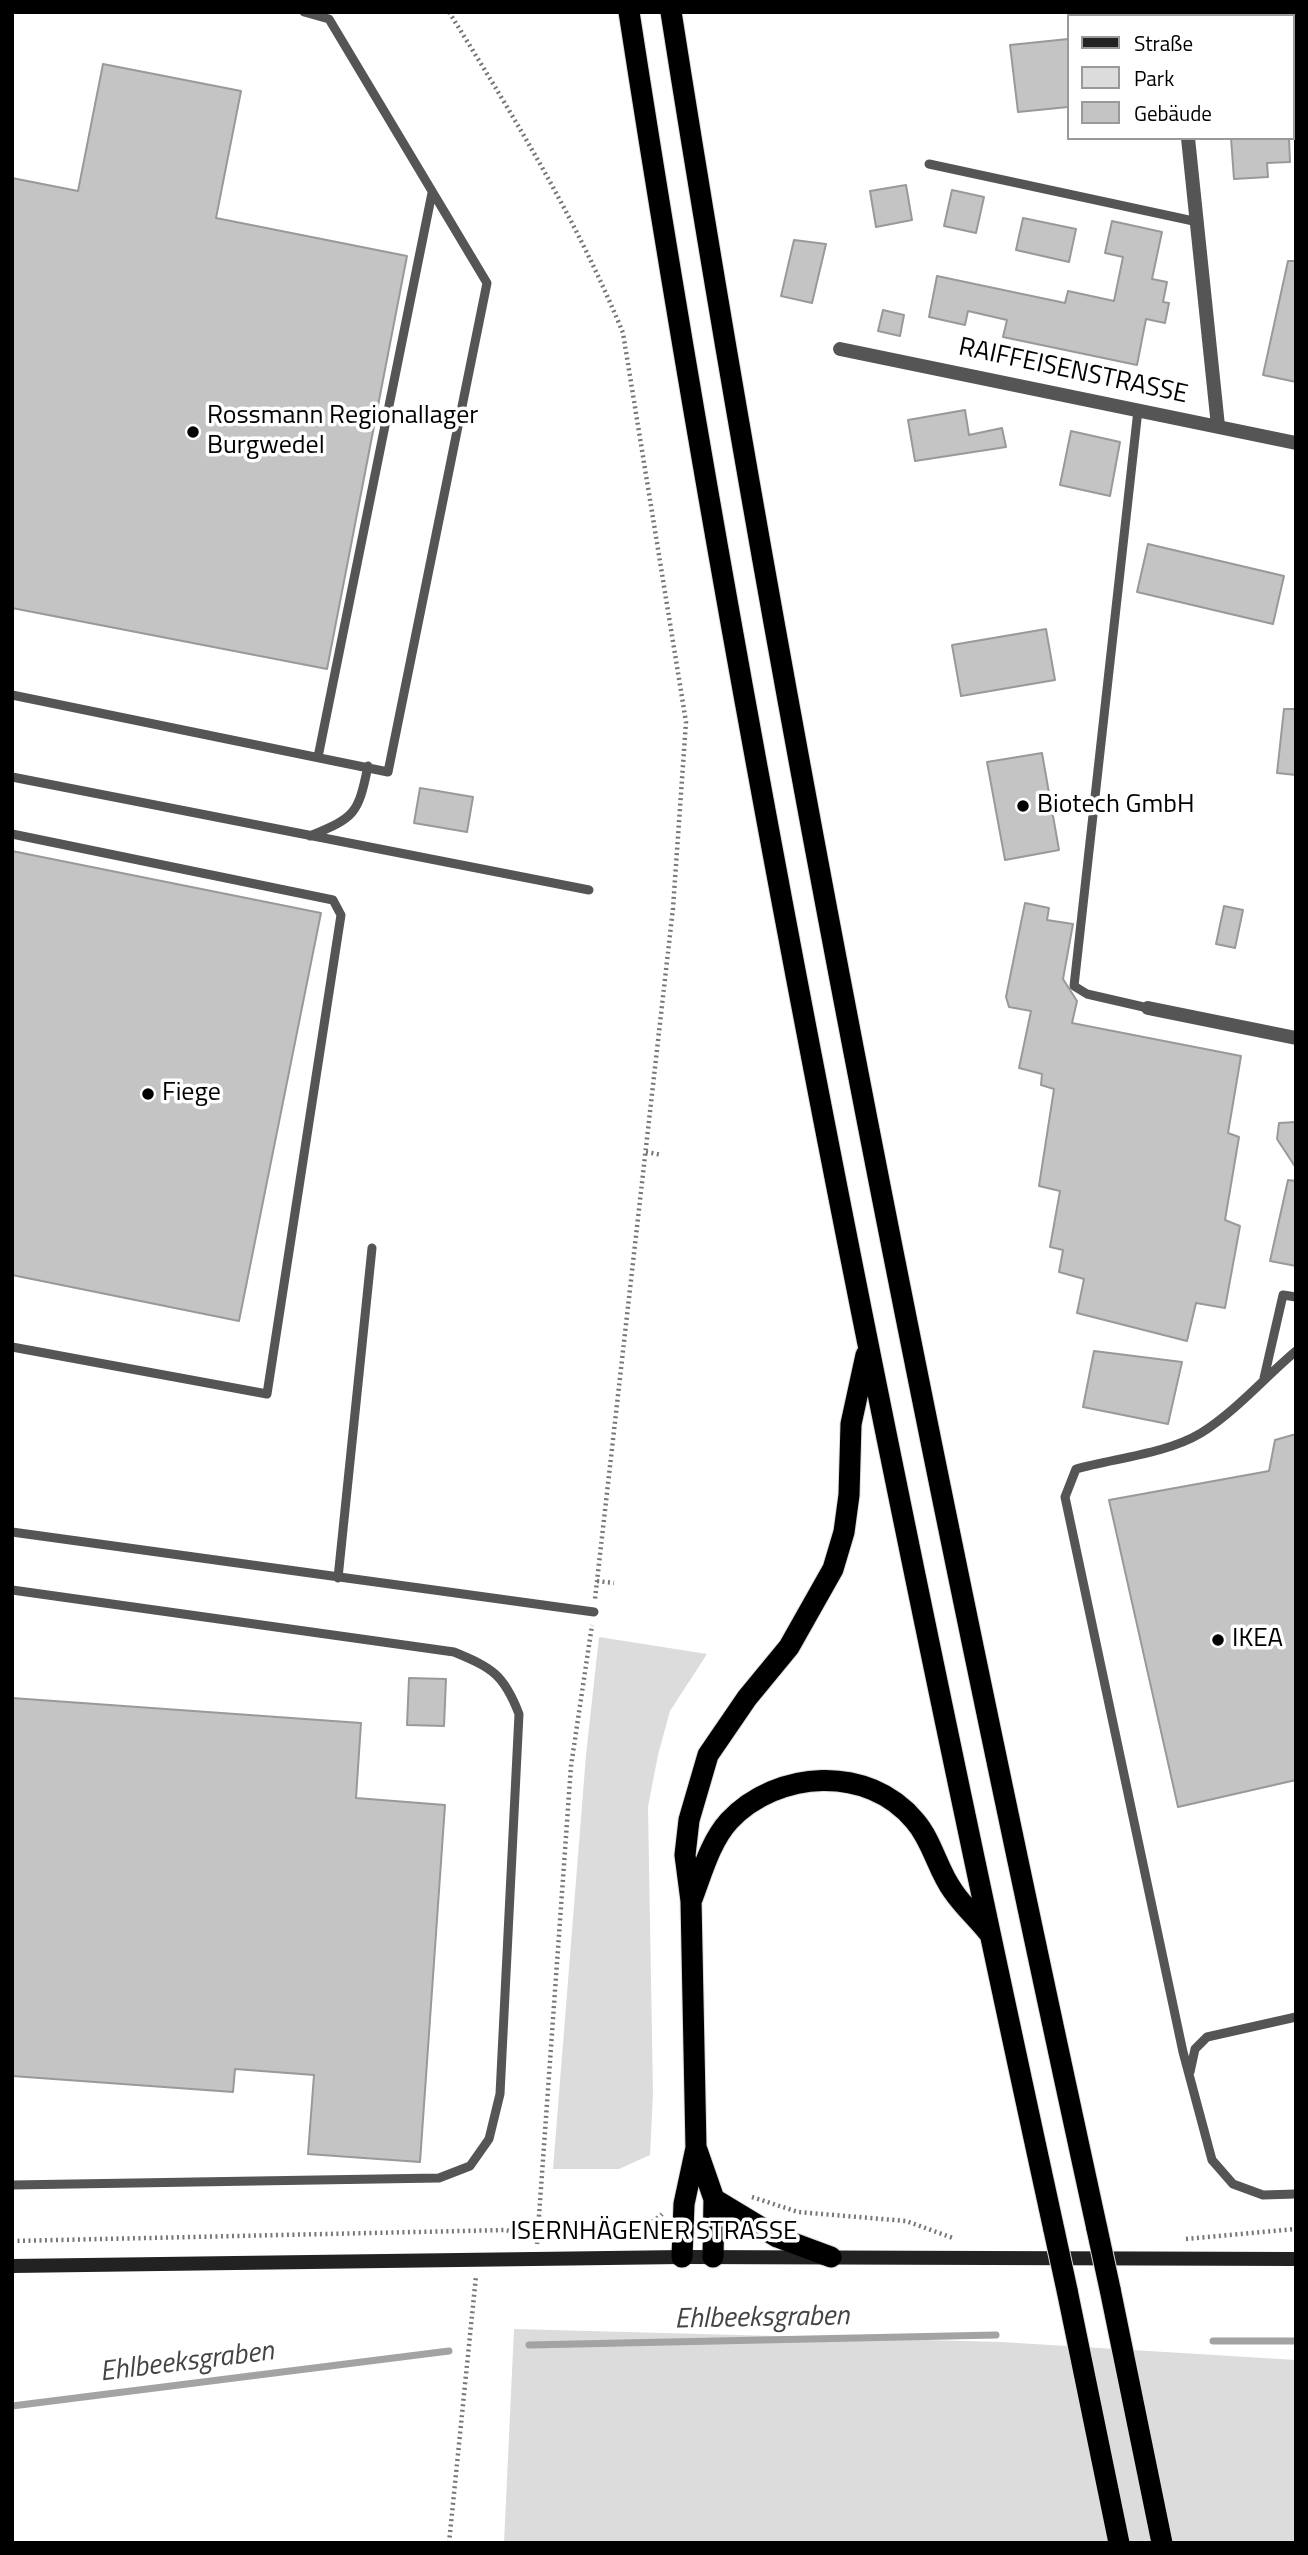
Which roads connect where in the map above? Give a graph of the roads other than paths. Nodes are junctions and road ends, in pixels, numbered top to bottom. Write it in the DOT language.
graph roads {
  1 [pos="304,12"];
  2 [pos="629,12"];
  3 [pos="671,12"];
  4 [pos="1188,140"];
  5 [pos="929,164"];
  6 [pos="432,193"];
  7 [pos="1198,222"];
  8 [pos="840,349"];
  9 [pos="1138,410"];
  10 [pos="1218,426"];
  11 [pos="1296,443"];
  12 [pos="12,695"];
  13 [pos="318,757"];
  14 [pos="368,766"];
  15 [pos="12,777"];
  16 [pos="12,834"];
  17 [pos="308,836"];
  18 [pos="589,890"];
  19 [pos="1148,1008"];
  20 [pos="1296,1038"];
  21 [pos="372,1248"];
  22 [pos="1296,1297"];
  23 [pos="869,1346"];
  24 [pos="12,1347"];
  25 [pos="1296,1351"];
  26 [pos="1264,1378"];
  27 [pos="12,1532"];
  28 [pos="338,1578"];
  29 [pos="12,1590"];
  30 [pos="594,1612"];
  31 [pos="691,1901"];
  32 [pos="990,1933"];
  33 [pos="1296,2017"];
  34 [pos="1190,2072"];
  35 [pos="696,2148"];
  36 [pos="12,2185"];
  37 [pos="1296,2194"];
  38 [pos="714,2199"];
  39 [pos="682,2257"];
  40 [pos="713,2257"];
  41 [pos="831,2257"];
  42 [pos="1296,2259"];
  43 [pos="12,2266"];
  44 [pos="1119,2543"];
  45 [pos="1162,2543"];
  1 -- 6 [label="lane"];
  2 -- 23 [label="highway"];
  3 -- 45 [label="highway, bridge"];
  4 -- 7 [label="street"];
  5 -- 7 [label="lane"];
  6 -- 13 [label="lane"];
  6 -- 14 [label="lane"];
  7 -- 10 [label="street"];
  8 -- 9 [label="street, RAIFFEISENSTRASSE"];
  9 -- 10 [label="street, RAIFFEISENSTRASSE"];
  9 -- 19 [label="lane"];
  10 -- 11 [label="street, RAIFFEISENSTRASSE"];
  12 -- 13 [label="lane"];
  13 -- 14 [label="lane"];
  14 -- 17 [label="lane"];
  15 -- 17 [label="lane"];
  16 -- 24 [label="lane"];
  17 -- 18 [label="lane"];
  19 -- 20 [label="street"];
  21 -- 28 [label="lane"];
  22 -- 26 [label="lane"];
  23 -- 31 [label="highway"];
  23 -- 32 [label="highway"];
  25 -- 26 [label="lane"];
  26 -- 34 [label="lane"];
  27 -- 28 [label="lane"];
  28 -- 30 [label="lane"];
  29 -- 36 [label="lane"];
  31 -- 32 [label="highway"];
  31 -- 35 [label="highway"];
  32 -- 44 [label="highway, bridge"];
  33 -- 34 [label="lane"];
  34 -- 37 [label="lane"];
  35 -- 38 [label="highway"];
  35 -- 39 [label="highway"];
  38 -- 40 [label="highway"];
  38 -- 41 [label="highway"];
  39 -- 40 [label="main road, ISERNHÄGENER STRASSE"];
  39 -- 43 [label="main road, ISERNHÄGENER STRASSE"];
  40 -- 41 [label="main road, ISERNHÄGENER STRASSE"];
  41 -- 42 [label="main road, ISERNHÄGENER STRASSE"];
}
